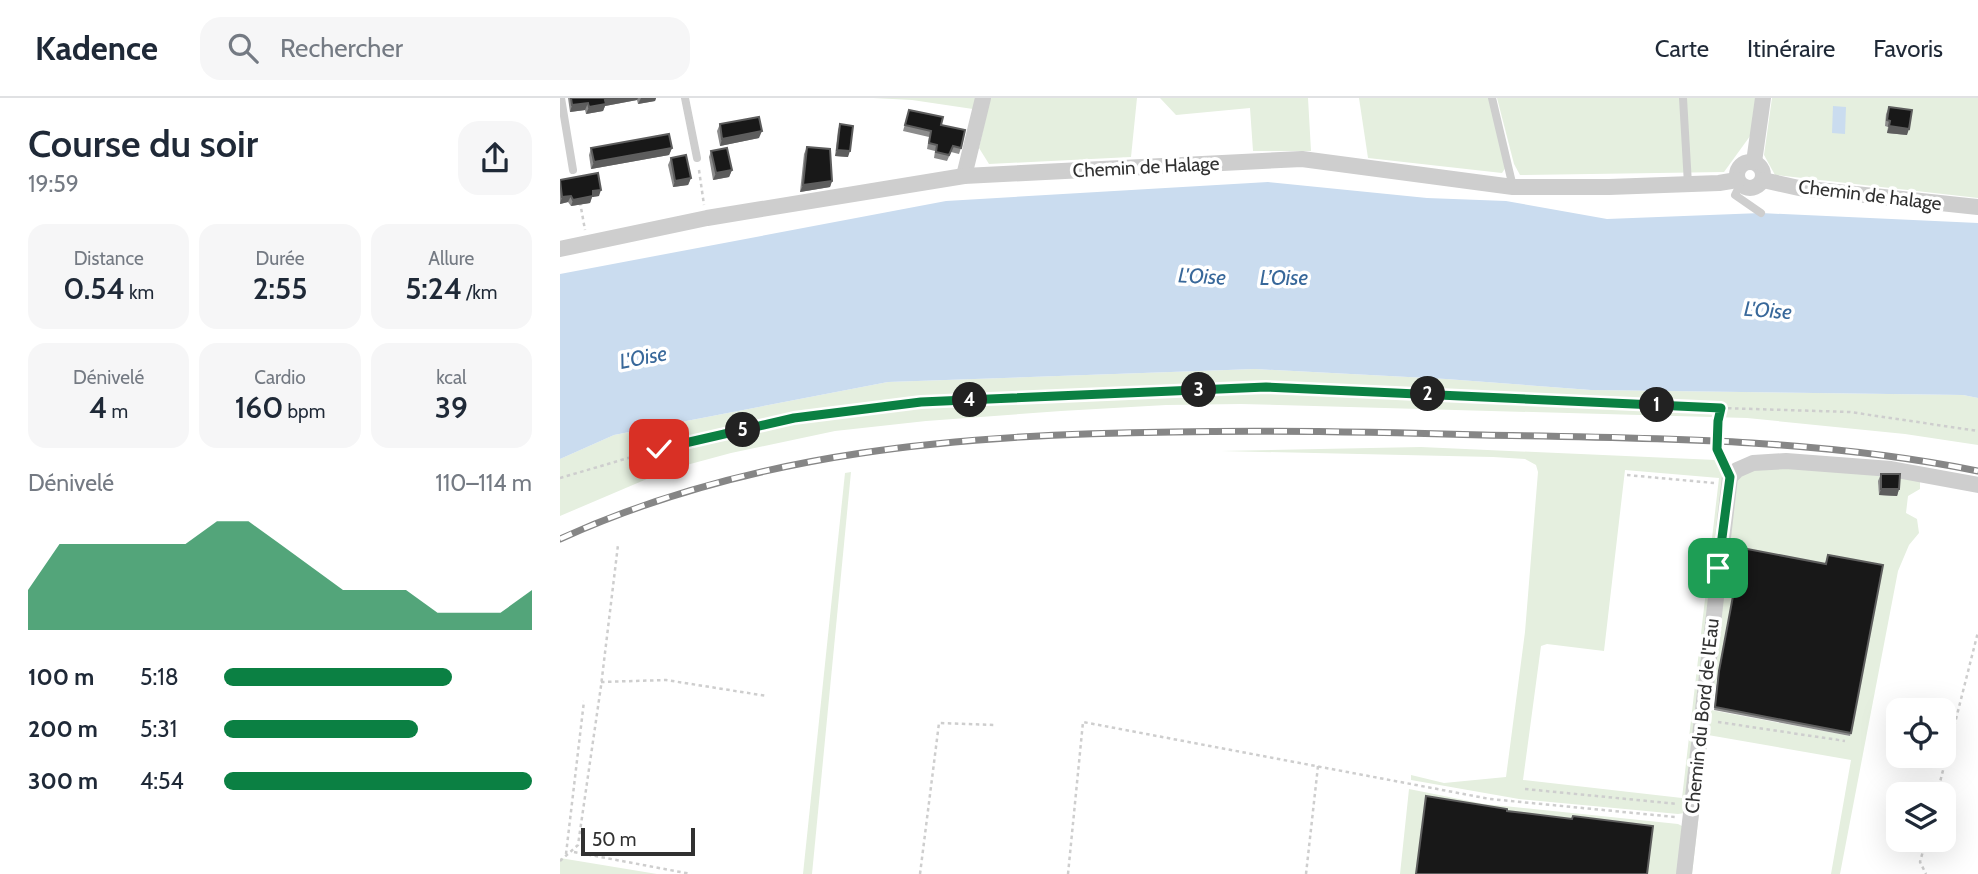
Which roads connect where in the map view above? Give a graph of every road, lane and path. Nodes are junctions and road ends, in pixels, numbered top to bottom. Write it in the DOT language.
graph roads {
  1 [pos="561,98"];
  2 [pos="685,98"];
  3 [pos="983,98"];
  4 [pos="1492,98"];
  5 [pos="1683,98"];
  6 [pos="1763,98"];
  7 [pos="697,158"];
  8 [pos="1754,162"];
  9 [pos="573,170"];
  10 [pos="964,176"];
  11 [pos="1763,180"];
  12 [pos="1739,182"];
  13 [pos="1688,184"];
  14 [pos="1513,187"];
  15 [pos="1978,207"];
  16 [pos="1761,213"];
  17 [pos="707,218"];
  18 [pos="588,243"];
  19 [pos="560,249"];
  20 [pos="1721,408"];
  21 [pos="1978,431"];
  22 [pos="1627,475"];
  23 [pos="560,478"];
  24 [pos="1729,480"];
  25 [pos="1978,485"];
  26 [pos="618,545"];
  27 [pos="1978,632"];
  28 [pos="601,682"];
  29 [pos="767,696"];
  30 [pos="584,701"];
  31 [pos="1701,719"];
  32 [pos="994,725"];
  33 [pos="1845,741"];
  34 [pos="1318,766"];
  35 [pos="1940,782"];
  36 [pos="1525,789"];
  37 [pos="1691,812"];
  38 [pos="573,851"];
  39 [pos="1923,852"];
  40 [pos="566,855"];
  41 [pos="560,861"];
  42 [pos="691,874"];
  43 [pos="920,874"];
  44 [pos="1068,874"];
  45 [pos="1306,874"];
  46 [pos="1684,874"];
  47 [pos="1926,874"];
  1 -- 9 [label="lane"];
  2 -- 7 [label="lane"];
  3 -- 10 [label="street"];
  4 -- 14 [label="lane"];
  5 -- 13 [label="lane"];
  6 -- 8 [label="street"];
  7 -- 17 [label="path"];
  8 -- 11 [label="street"];
  8 -- 12 [label="street"];
  9 -- 18 [label="path"];
  10 -- 14 [label="street, Chemin de Halage"];
  10 -- 17 [label="street, Chemin de Halage"];
  11 -- 12 [label="street"];
  11 -- 15 [label="street, Chemin de halage"];
  12 -- 13 [label="street, Chemin de Halage"];
  12 -- 16 [label="lane"];
  13 -- 14 [label="street, Chemin de Halage"];
  17 -- 18 [label="street, Chemin de Halage"];
  18 -- 19 [label="street, Chemin de Halage"];
  20 -- 21 [label="path"];
  20 -- 23 [label="path"];
  20 -- 24 [label="path"];
  22 -- 24 [label="path"];
  24 -- 25 [label="street"];
  24 -- 31 [label="street, Chemin du Bord de l'Eau"];
  26 -- 28 [label="path"];
  27 -- 35 [label="path"];
  28 -- 29 [label="path"];
  28 -- 38 [label="path"];
  30 -- 40 [label="path"];
  31 -- 33 [label="path"];
  31 -- 37 [label="street, Chemin du Bord de l'Eau"];
  32 -- 43 [label="path"];
  34 -- 37 [label="path"];
  34 -- 44 [label="path"];
  34 -- 45 [label="path"];
  36 -- 37 [label="path"];
  37 -- 46 [label="street, Chemin du Bord de l'Eau"];
  38 -- 40 [label="path"];
  38 -- 42 [label="path"];
  39 -- 47 [label="path"];
  40 -- 41 [label="path"];
}
